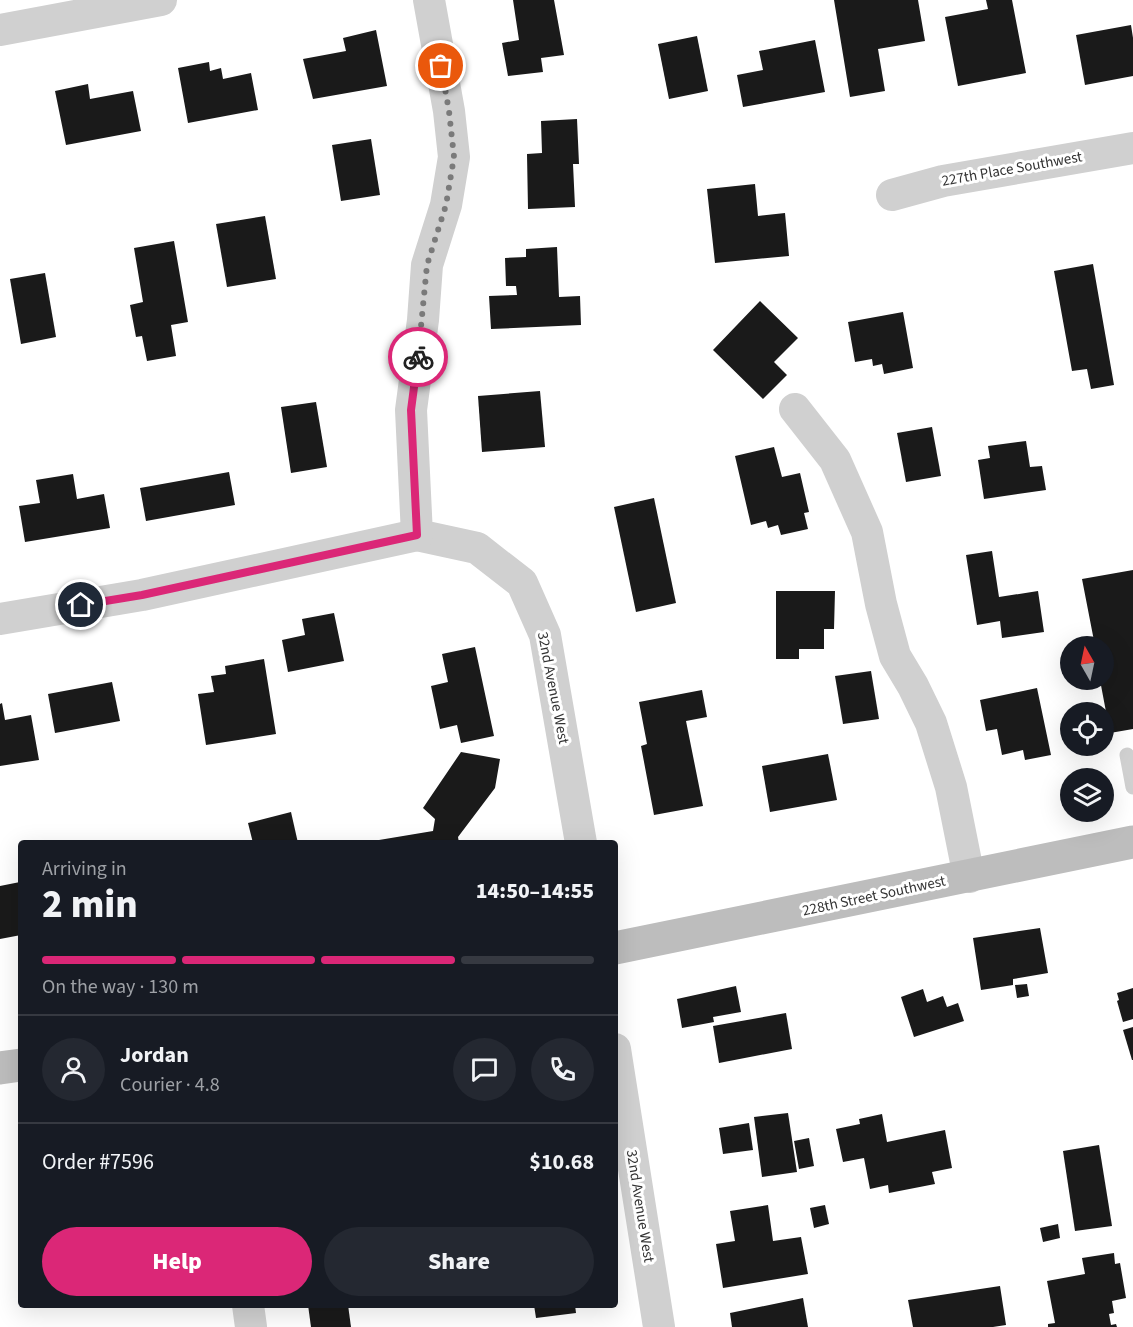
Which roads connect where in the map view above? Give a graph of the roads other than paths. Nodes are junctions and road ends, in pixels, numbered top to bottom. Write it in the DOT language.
graph roads {
  1 [pos="161,0"];
  2 [pos="429,0"];
  3 [pos="0,30"];
  4 [pos="1133,148"];
  5 [pos="892,195"];
  6 [pos="795,409"];
  7 [pos="417,535"];
  8 [pos="0,619"];
  9 [pos="1127,755"];
  10 [pos="1133,787"];
  11 [pos="580,840"];
  12 [pos="1133,842"];
  13 [pos="969,877"];
  14 [pos="618,947"];
  15 [pos="18,1065"];
  16 [pos="0,1068"];
  17 [pos="618,1068"];
  18 [pos="248,1308"];
  19 [pos="251,1327"];
  20 [pos="659,1327"];
  1 -- 3 [label="street"];
  2 -- 7 [label="street"];
  4 -- 5 [label="street, 227th Place Southwest"];
  6 -- 13 [label="street"];
  7 -- 8 [label="street"];
  7 -- 11 [label="street, 32nd Avenue West"];
  9 -- 10 [label="lane"];
  12 -- 13 [label="main road, 228th Street Southwest"];
  13 -- 14 [label="main road, 228th Street Southwest"];
  15 -- 16 [label="main road"];
  17 -- 20 [label="street, 32nd Avenue West"];
  18 -- 19 [label="street"];
}
